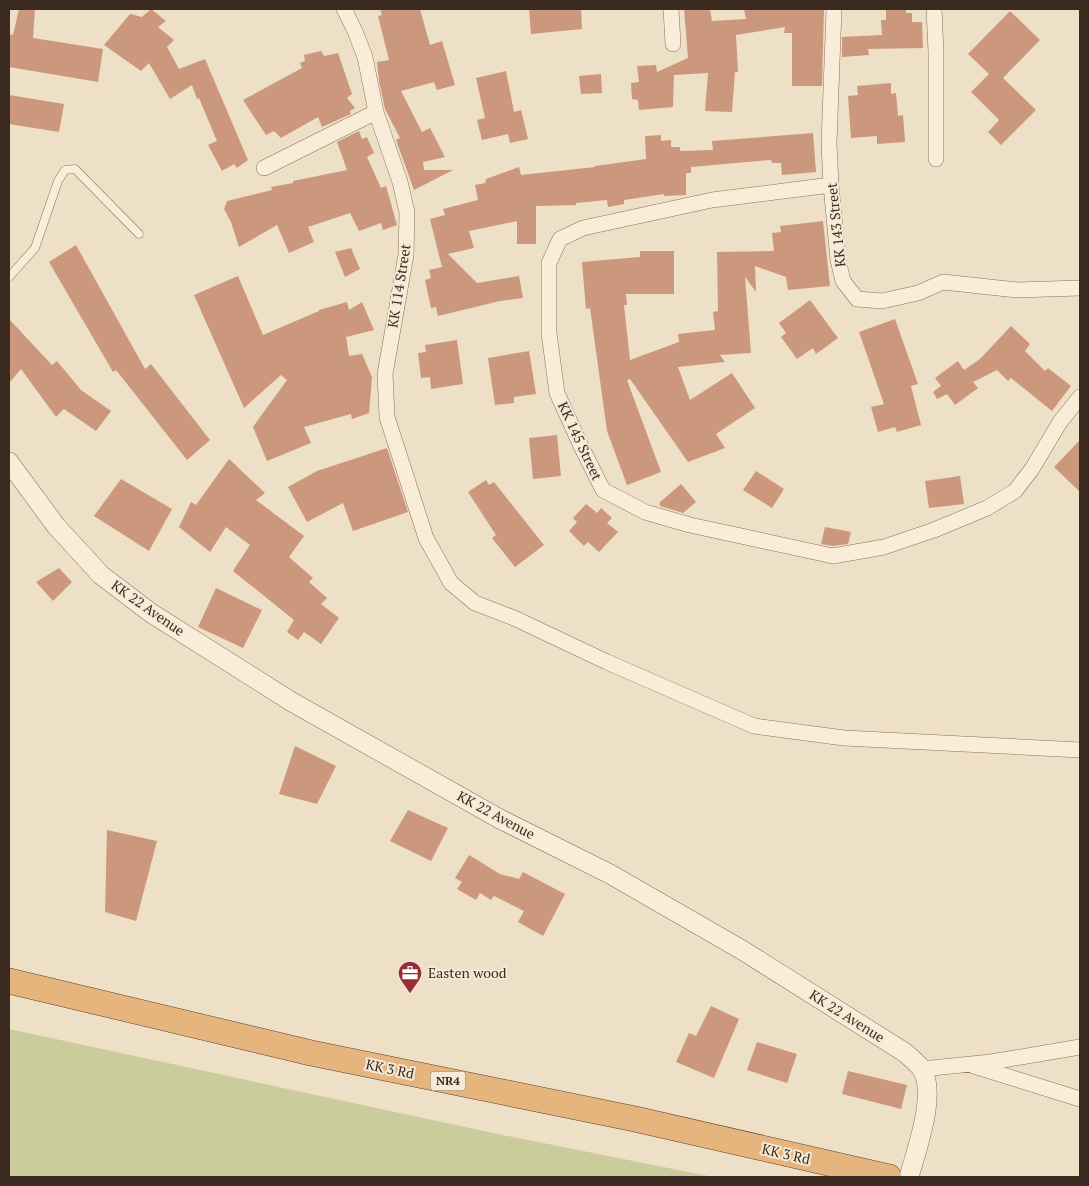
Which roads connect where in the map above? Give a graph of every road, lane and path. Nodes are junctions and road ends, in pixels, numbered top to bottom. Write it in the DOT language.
graph roads {
  1 [pos="344,9"];
  2 [pos="671,9"];
  3 [pos="834,9"];
  4 [pos="934,9"];
  5 [pos="674,44"];
  6 [pos="376,112"];
  7 [pos="936,159"];
  8 [pos="264,168"];
  9 [pos="831,185"];
  10 [pos="139,234"];
  11 [pos="9,277"];
  12 [pos="1080,288"];
  13 [pos="1080,397"];
  14 [pos="9,462"];
  15 [pos="1080,750"];
  16 [pos="9,981"];
  17 [pos="1080,1046"];
  18 [pos="968,1064"];
  19 [pos="922,1069"];
  20 [pos="1080,1099"];
  21 [pos="889,1177"];
  22 [pos="908,1177"];
  1 -- 6 [label="street, KK 114 Street"];
  2 -- 5 [label="street"];
  3 -- 9 [label="street, KK 143 Street"];
  4 -- 7 [label="street"];
  6 -- 8 [label="street"];
  6 -- 15 [label="street, KK 114 Street"];
  9 -- 12 [label="street, KK 143 Street"];
  9 -- 13 [label="street, KK 145 Street"];
  10 -- 11 [label="lane"];
  14 -- 19 [label="street, KK 22 Avenue"];
  16 -- 21 [label="highway, KK 3 Rd / NR4"];
  17 -- 18 [label="street"];
  18 -- 19 [label="street"];
  18 -- 20 [label="street"];
  19 -- 22 [label="street"];
}
